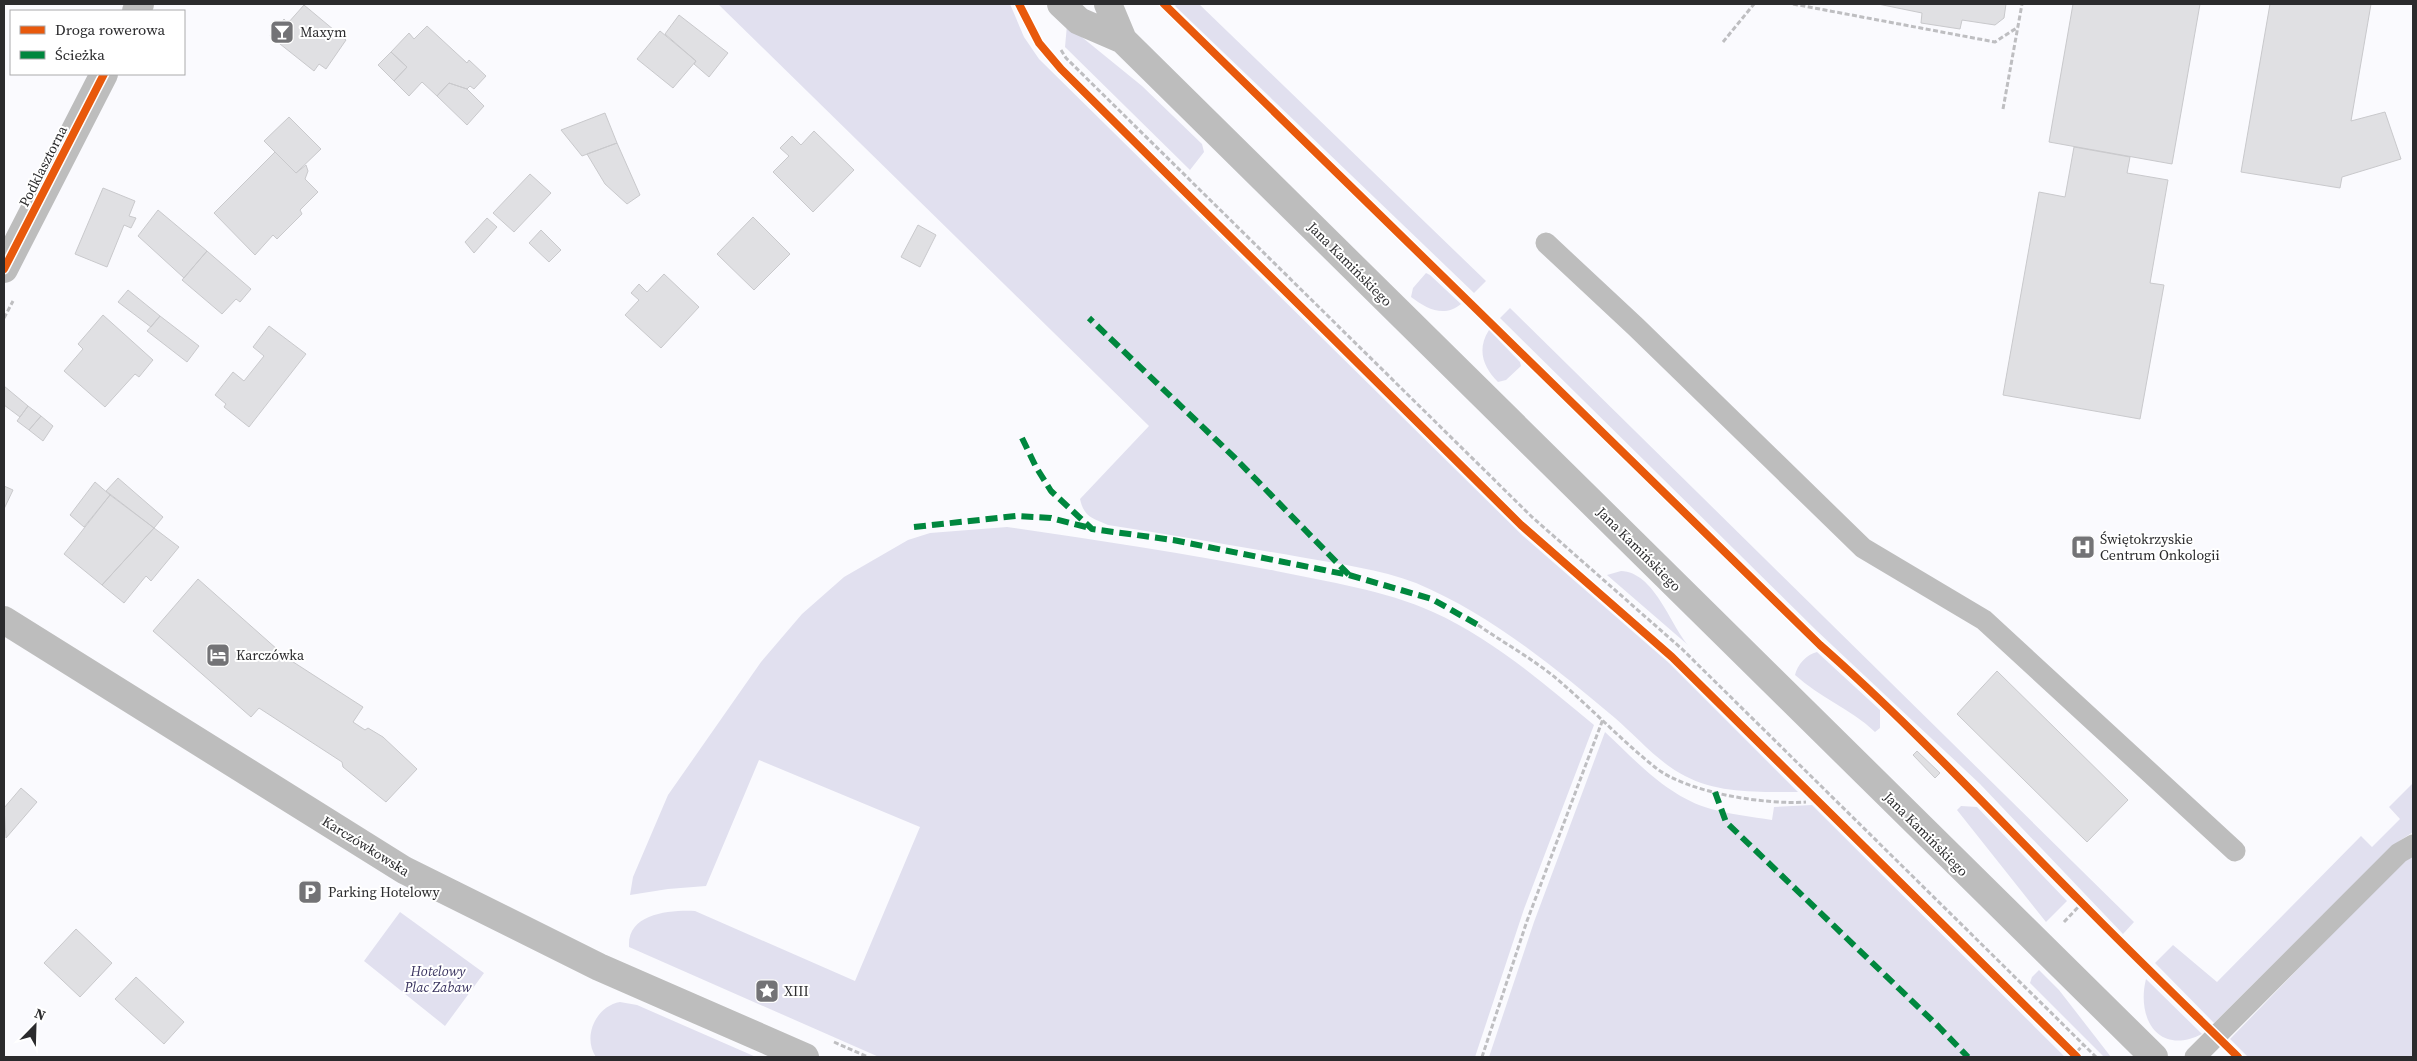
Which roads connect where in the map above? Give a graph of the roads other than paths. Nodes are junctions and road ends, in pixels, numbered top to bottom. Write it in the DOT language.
graph roads {
  1 [pos="1108,4"];
  2 [pos="1065,8"];
  3 [pos="1123,40"];
  4 [pos="103,75"];
  5 [pos="1546,243"];
  6 [pos="4,269"];
  7 [pos="4,620"];
  8 [pos="2413,845"];
  9 [pos="2235,851"];
  10 [pos="805,1057"];
  11 [pos="2154,1057"];
  12 [pos="2195,1057"];
  1 -- 3 [label="street, Jana Kamińskiego"];
  2 -- 3 [label="street, Jana Kamińskiego"];
  3 -- 11 [label="street, Jana Kamińskiego"];
  4 -- 6 [label="street, Podklasztorna"];
  5 -- 9 [label="lane"];
  7 -- 10 [label="street, Karczówkowska"];
  8 -- 12 [label="lane"];
}
